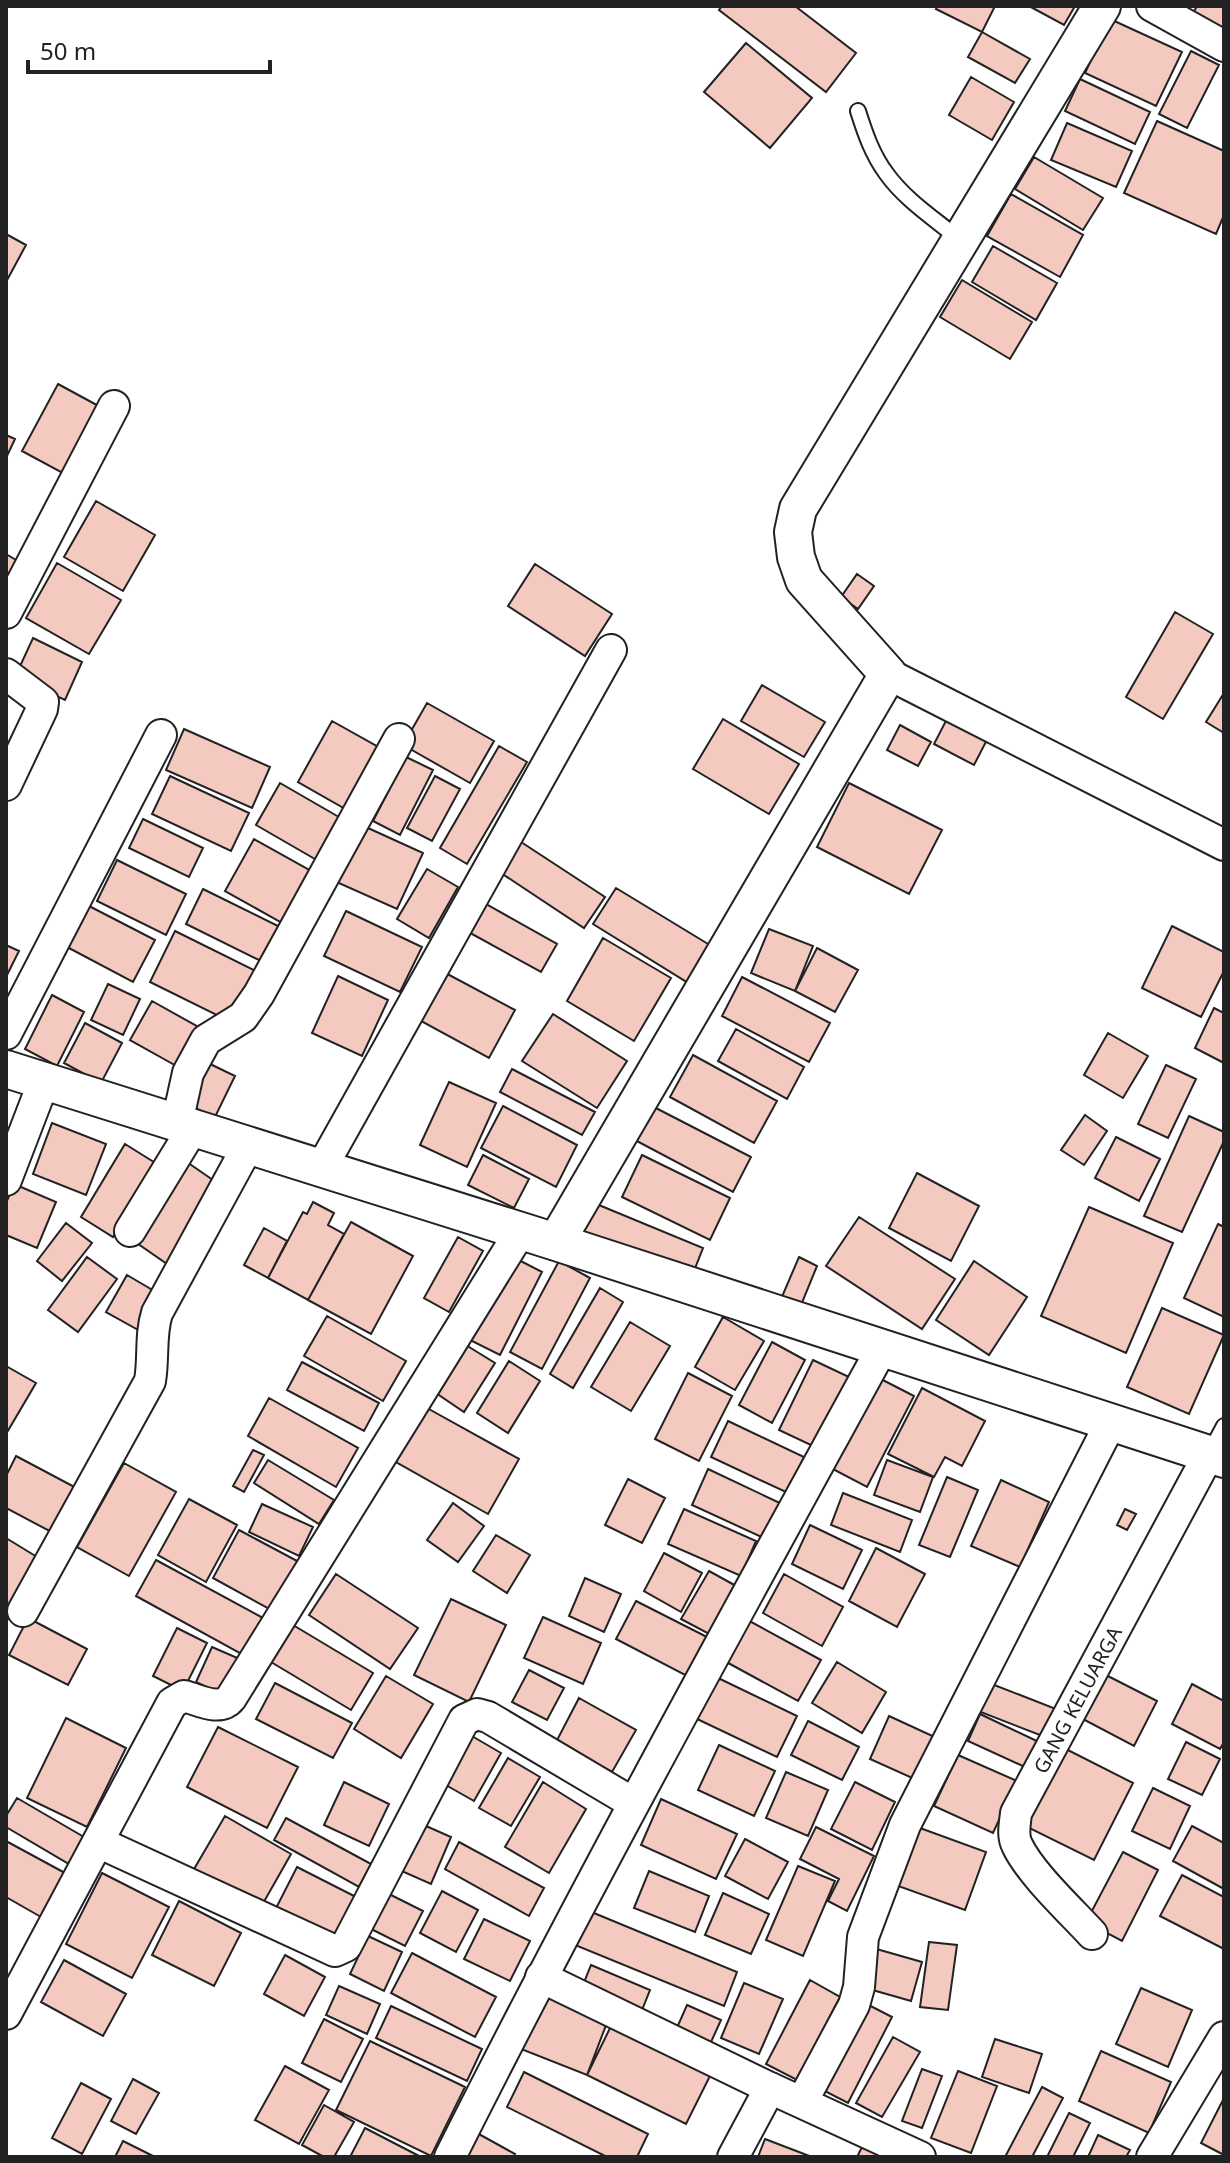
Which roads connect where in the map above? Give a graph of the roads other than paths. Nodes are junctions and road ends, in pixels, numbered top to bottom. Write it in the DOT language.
graph roads {
  1 [pos="1102,6"];
  2 [pos="1152,6"];
  3 [pos="1224,46"];
  4 [pos="858,111"];
  5 [pos="960,240"];
  6 [pos="114,406"];
  7 [pos="6,613"];
  8 [pos="611,650"];
  9 [pos="6,674"];
  10 [pos="888,674"];
  11 [pos="161,735"];
  12 [pos="399,739"];
  13 [pos="6,785"];
  14 [pos="1224,845"];
  15 [pos="6,1034"];
  16 [pos="6,1069"];
  17 [pos="44,1081"];
  18 [pos="185,1126"];
  19 [pos="248,1146"];
  20 [pos="322,1167"];
  21 [pos="6,1180"];
  22 [pos="130,1231"];
  23 [pos="520,1232"];
  24 [pos="556,1242"];
  25 [pos="881,1350"];
  26 [pos="1110,1424"];
  27 [pos="1219,1447"];
  28 [pos="23,1611"];
  29 [pos="633,1803"];
  30 [pos="98,1842"];
  31 [pos="1092,1934"];
  32 [pos="541,1977"];
  33 [pos="6,2014"];
  34 [pos="1224,2037"];
  35 [pos="770,2088"];
  36 [pos="802,2102"];
  37 [pos="450,2157"];
  38 [pos="733,2157"];
  39 [pos="920,2157"];
  40 [pos="1152,2157"];
  1 -- 5 [label="street"];
  2 -- 3 [label="street"];
  4 -- 5 [label="lane"];
  5 -- 10 [label="street"];
  6 -- 7 [label="street"];
  8 -- 20 [label="street"];
  9 -- 13 [label="street"];
  10 -- 14 [label="street"];
  10 -- 24 [label="street"];
  11 -- 15 [label="street"];
  12 -- 18 [label="street"];
  16 -- 17 [label="street"];
  17 -- 18 [label="street"];
  17 -- 21 [label="street"];
  18 -- 19 [label="street"];
  18 -- 22 [label="street"];
  19 -- 20 [label="street"];
  19 -- 28 [label="street"];
  20 -- 23 [label="street"];
  23 -- 24 [label="street"];
  23 -- 30 [label="street"];
  24 -- 25 [label="street"];
  25 -- 26 [label="street"];
  25 -- 29 [label="street"];
  26 -- 27 [label="street"];
  26 -- 36 [label="street"];
  27 -- 31 [label="street, GANG KELUARGA"];
  29 -- 30 [label="street"];
  29 -- 32 [label="street"];
  30 -- 33 [label="street"];
  32 -- 35 [label="street"];
  32 -- 37 [label="street"];
  34 -- 40 [label="street"];
  35 -- 36 [label="street"];
  35 -- 38 [label="street"];
  36 -- 39 [label="street"];
}
